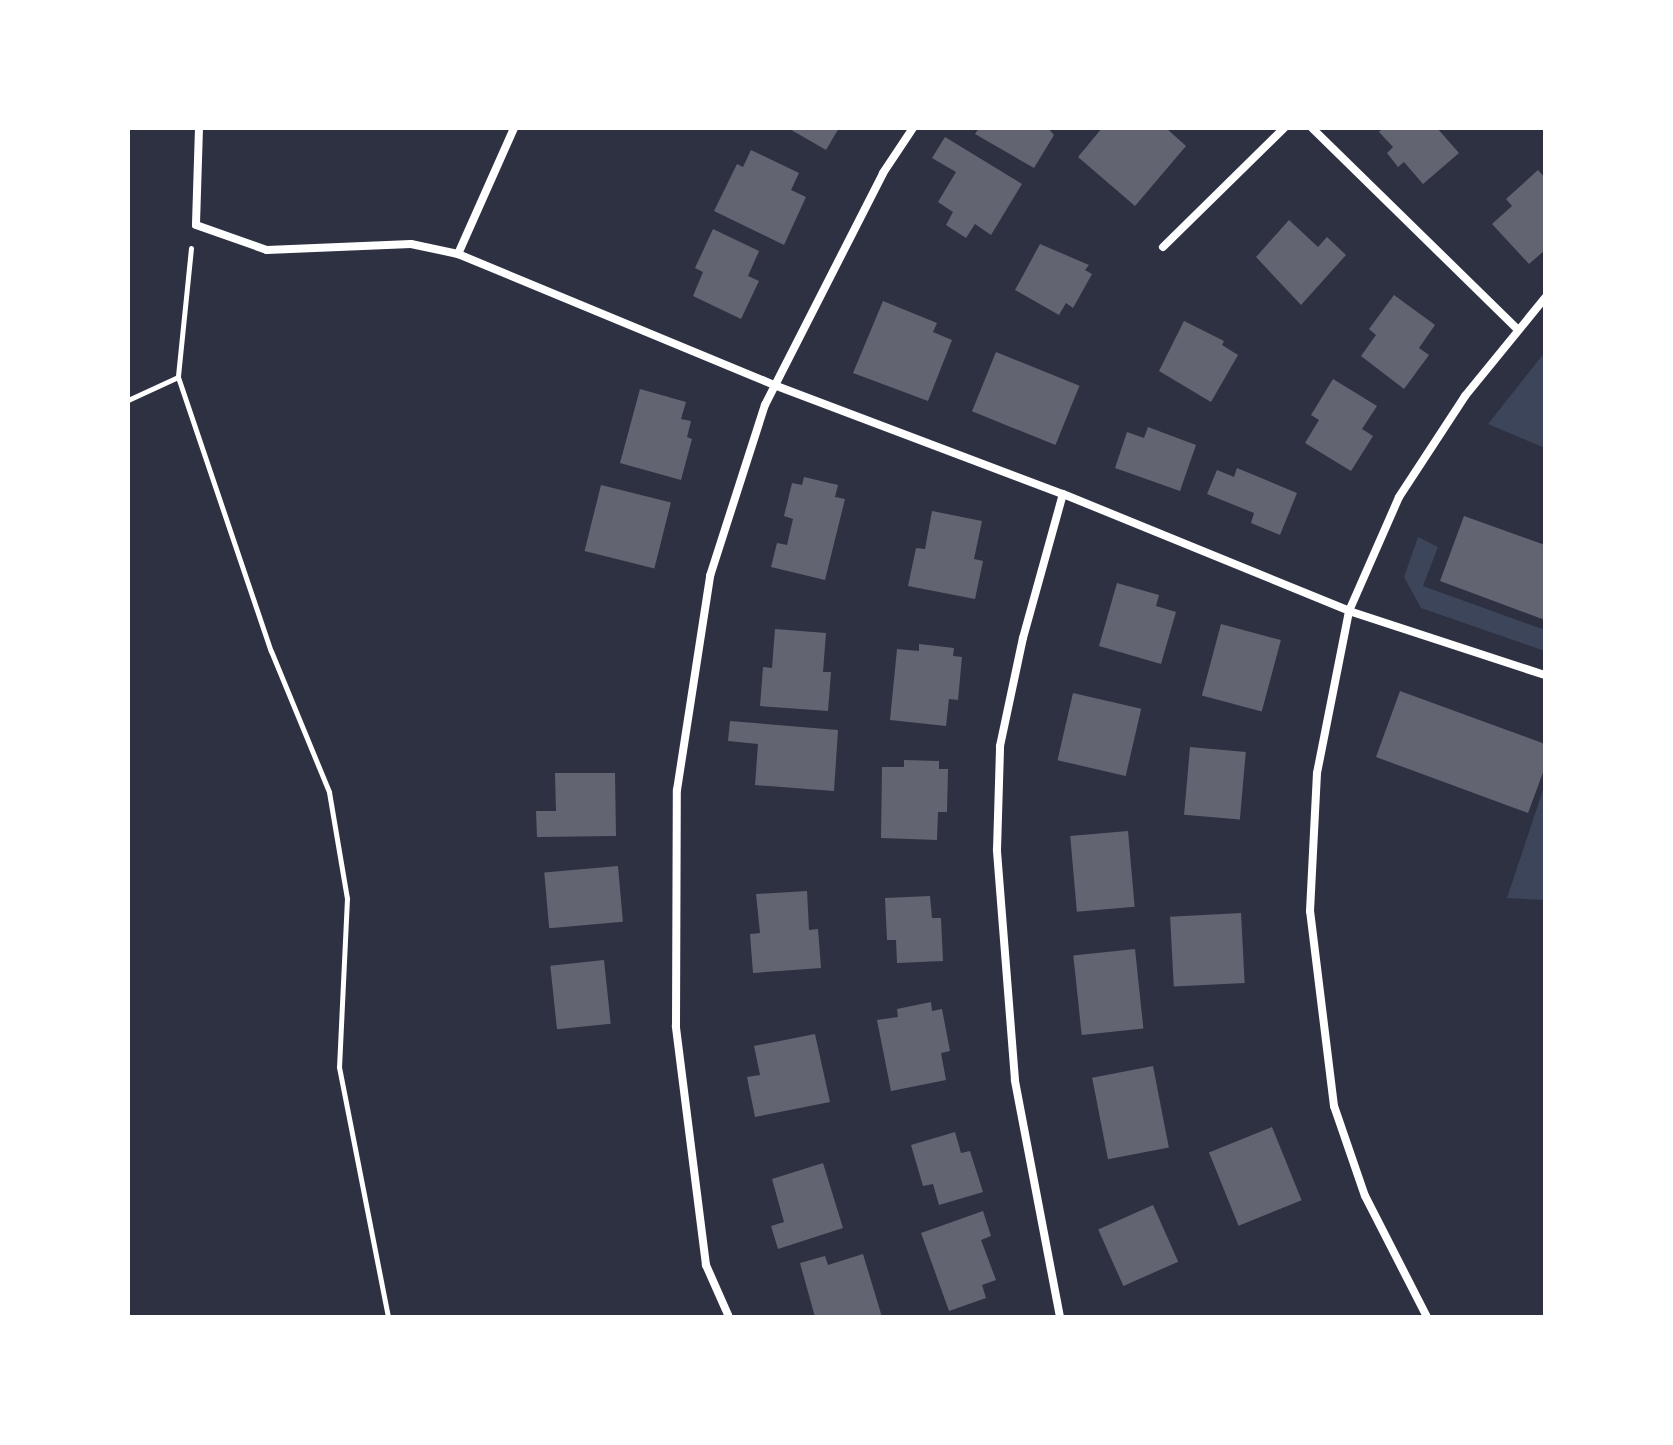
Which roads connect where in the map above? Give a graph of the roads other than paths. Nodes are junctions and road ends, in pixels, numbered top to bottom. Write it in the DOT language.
graph roads {
  1 [pos="199,128"];
  2 [pos="514,128"];
  3 [pos="913,128"];
  4 [pos="1284,128"];
  5 [pos="1312,128"];
  6 [pos="1163,247"];
  7 [pos="458,254"];
  8 [pos="1545,298"];
  9 [pos="1516,328"];
  10 [pos="774,385"];
  11 [pos="1063,494"];
  12 [pos="1349,611"];
  13 [pos="1545,675"];
  14 [pos="729,1317"];
  15 [pos="1060,1317"];
  16 [pos="1427,1317"];
  1 -- 7 [label="street"];
  2 -- 7 [label="street"];
  3 -- 10 [label="street"];
  4 -- 6 [label="street"];
  5 -- 9 [label="street"];
  7 -- 10 [label="street"];
  8 -- 9 [label="street"];
  9 -- 12 [label="street"];
  10 -- 11 [label="street"];
  10 -- 14 [label="street"];
  11 -- 12 [label="street"];
  11 -- 15 [label="street"];
  12 -- 13 [label="street"];
  12 -- 16 [label="street"];
}
